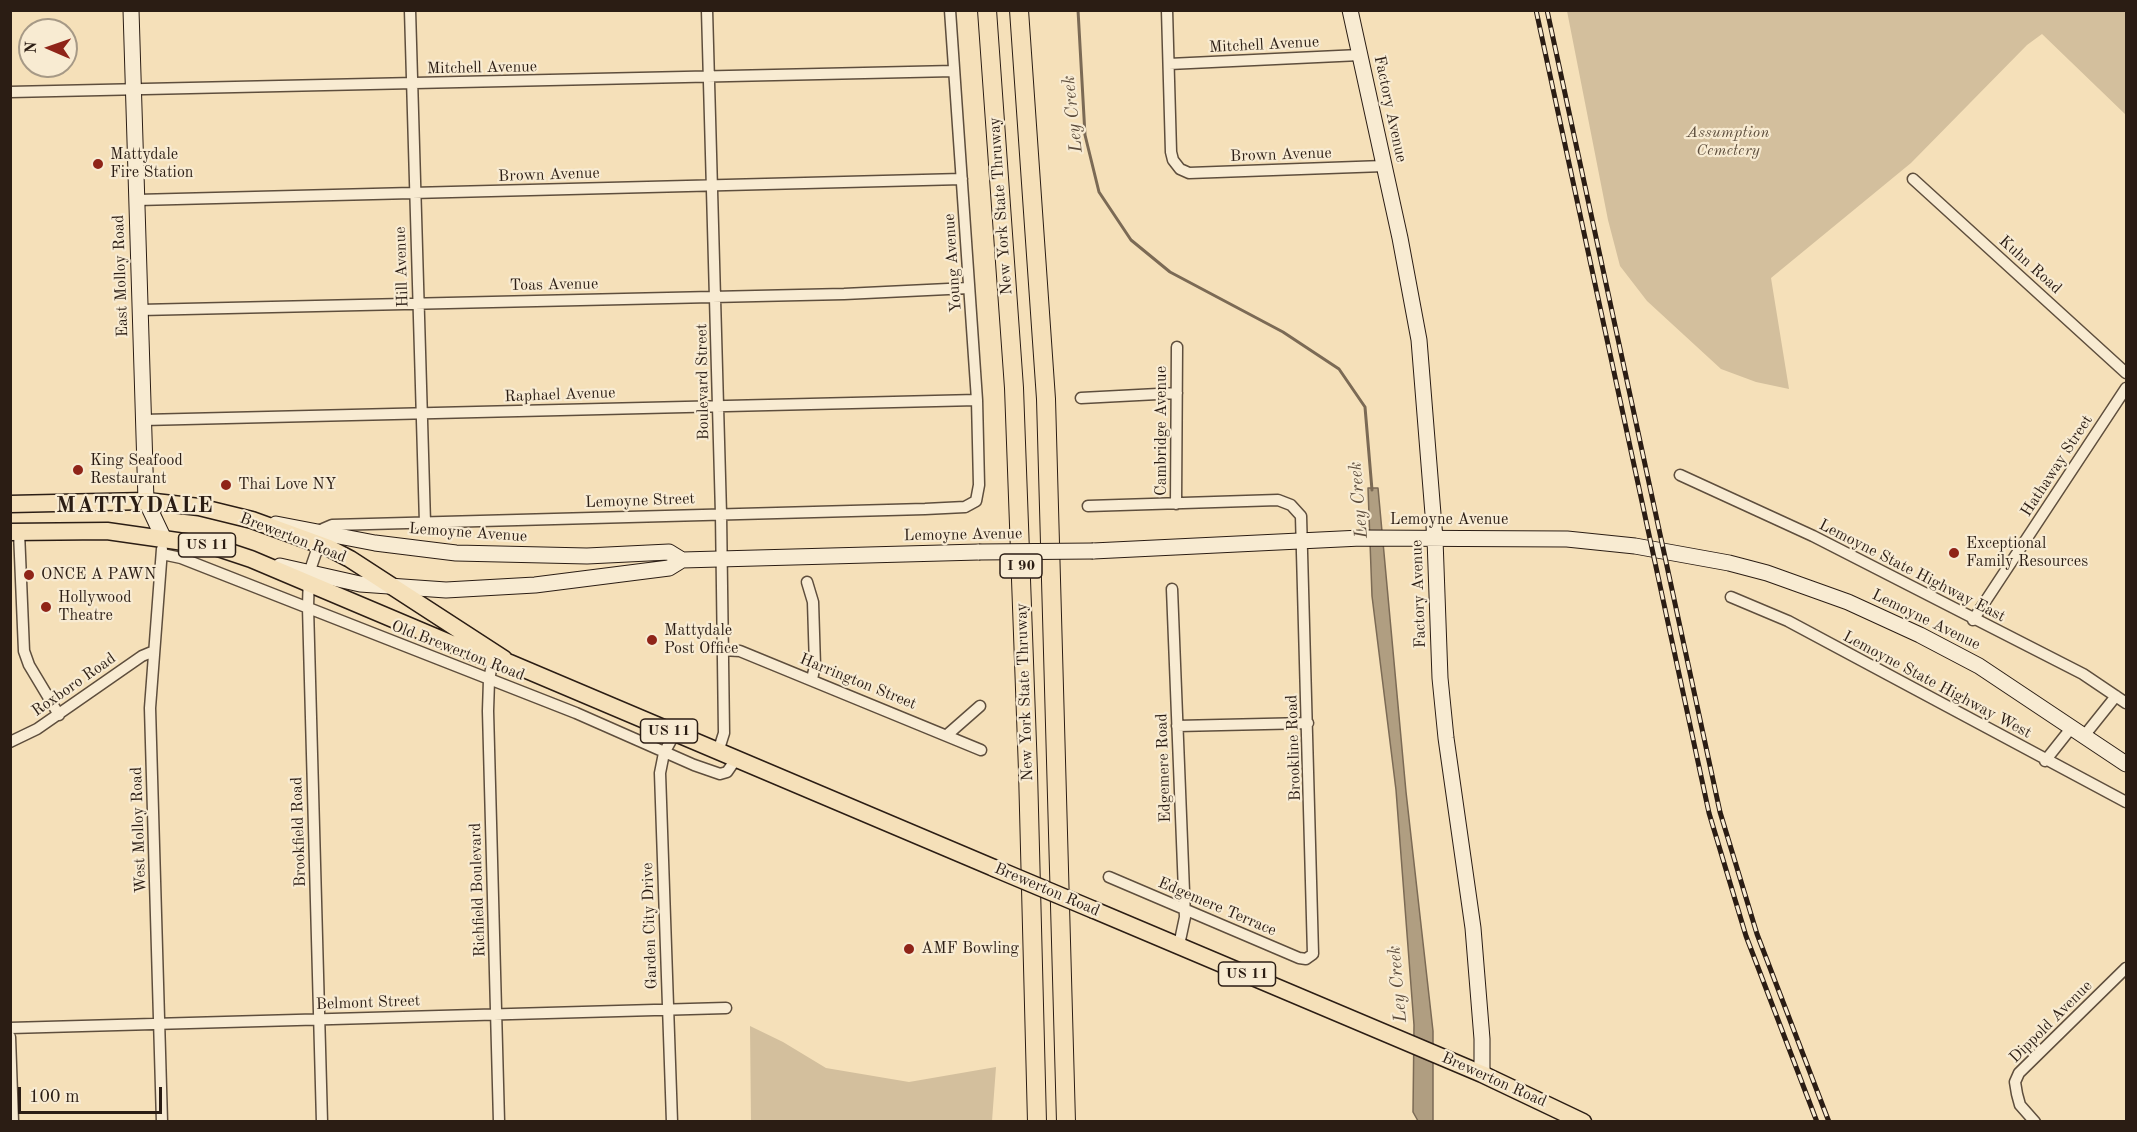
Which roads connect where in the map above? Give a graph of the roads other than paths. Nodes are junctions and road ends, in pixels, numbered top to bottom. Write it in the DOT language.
graph roads {
  1 [pos="131,10"];
  2 [pos="410,10"];
  3 [pos="707,10"];
  4 [pos="950,10"];
  5 [pos="987,10"];
  6 [pos="1019,10"];
  7 [pos="1167,10"];
  8 [pos="1350,10"];
  9 [pos="1360,55"];
  10 [pos="1169,64"];
  11 [pos="954,71"];
  12 [pos="709,78"];
  13 [pos="412,84"];
  14 [pos="134,90"];
  15 [pos="10,92"];
  16 [pos="1384,166"];
  17 [pos="962,179"];
  18 [pos="1913,179"];
  19 [pos="713,186"];
  20 [pos="415,194"];
  21 [pos="137,200"];
  22 [pos="969,288"];
  23 [pos="716,296"];
  24 [pos="418,303"];
  25 [pos="140,310"];
  26 [pos="1177,347"];
  27 [pos="2127,372"];
  28 [pos="2127,388"];
  29 [pos="1177,393"];
  30 [pos="1081,398"];
  31 [pos="977,400"];
  32 [pos="718,406"];
  33 [pos="421,414"];
  34 [pos="143,420"];
  35 [pos="1680,475"];
  36 [pos="146,501"];
  37 [pos="10,504"];
  38 [pos="1176,504"];
  39 [pos="1088,506"];
  40 [pos="965,507"];
  41 [pos="721,514"];
  42 [pos="425,523"];
  43 [pos="15,532"];
  44 [pos="318,538"];
  45 [pos="1435,539"];
  46 [pos="1303,540"];
  47 [pos="162,546"];
  48 [pos="721,557"];
  49 [pos="682,560"];
  50 [pos="308,578"];
  51 [pos="807,582"];
  52 [pos="398,588"];
  53 [pos="1172,589"];
  54 [pos="1731,597"];
  55 [pos="308,607"];
  56 [pos="1973,620"];
  57 [pos="10,626"];
  58 [pos="22,626"];
  59 [pos="722,650"];
  60 [pos="154,651"];
  61 [pos="502,661"];
  62 [pos="812,679"];
  63 [pos="489,680"];
  64 [pos="2116,696"];
  65 [pos="2127,703"];
  66 [pos="980,706"];
  67 [pos="59,715"];
  68 [pos="1308,723"];
  69 [pos="1177,726"];
  70 [pos="2078,732"];
  71 [pos="675,733"];
  72 [pos="947,735"];
  73 [pos="10,742"];
  74 [pos="981,750"];
  75 [pos="718,752"];
  76 [pos="664,753"];
  77 [pos="736,759"];
  78 [pos="2045,761"];
  79 [pos="2127,764"];
  80 [pos="2127,802"];
  81 [pos="1109,877"];
  82 [pos="1184,909"];
  83 [pos="1179,945"];
  84 [pos="1313,954"];
  85 [pos="2127,968"];
  86 [pos="726,1008"];
  87 [pos="668,1011"];
  88 [pos="497,1014"];
  89 [pos="319,1020"];
  90 [pos="160,1024"];
  91 [pos="10,1028"];
  92 [pos="10,1037"];
  93 [pos="1482,1074"];
  94 [pos="13,1122"];
  95 [pos="162,1122"];
  96 [pos="322,1122"];
  97 [pos="499,1122"];
  98 [pos="672,1122"];
  99 [pos="1037,1122"];
  100 [pos="1066,1122"];
  101 [pos="1583,1122"];
  102 [pos="2034,1122"];
  1 -- 14 [label="street, East Molloy Road"];
  2 -- 13 [label="street, Hill Avenue"];
  3 -- 12 [label="street, Boulevard Street"];
  4 -- 11 [label="street, Young Avenue"];
  5 -- 99 [label="highway, New York State Thruway / I 90"];
  6 -- 100 [label="highway, New York State Thruway / I 90"];
  7 -- 10 [label="street"];
  8 -- 9 [label="street, Factory Avenue"];
  9 -- 10 [label="street, Mitchell Avenue"];
  9 -- 16 [label="street, Factory Avenue"];
  10 -- 16 [label="street, Brown Avenue"];
  11 -- 12 [label="street, Mitchell Avenue"];
  11 -- 17 [label="street, Young Avenue"];
  12 -- 13 [label="street, Mitchell Avenue"];
  12 -- 19 [label="street, Boulevard Street"];
  13 -- 14 [label="street, Mitchell Avenue"];
  13 -- 20 [label="street, Hill Avenue"];
  14 -- 15 [label="street, Mitchell Avenue"];
  14 -- 21 [label="street, East Molloy Road"];
  16 -- 45 [label="street, Factory Avenue"];
  17 -- 19 [label="street, Brown Avenue"];
  17 -- 22 [label="street, Young Avenue"];
  18 -- 27 [label="street, Kuhn Road"];
  19 -- 20 [label="street, Brown Avenue"];
  19 -- 23 [label="street, Boulevard Street"];
  20 -- 21 [label="street, Brown Avenue"];
  20 -- 24 [label="street, Hill Avenue"];
  21 -- 25 [label="street, East Molloy Road"];
  22 -- 23 [label="street, Toas Avenue"];
  22 -- 31 [label="street, Young Avenue"];
  23 -- 24 [label="street, Toas Avenue"];
  23 -- 32 [label="street, Boulevard Street"];
  24 -- 25 [label="street, Toas Avenue"];
  24 -- 33 [label="street, Hill Avenue"];
  25 -- 34 [label="street, East Molloy Road"];
  26 -- 29 [label="street, Cambridge Avenue"];
  28 -- 56 [label="street, Hathaway Street"];
  29 -- 30 [label="street"];
  29 -- 38 [label="street, Cambridge Avenue"];
  31 -- 32 [label="street, Raphael Avenue"];
  31 -- 40 [label="street, Young Avenue"];
  32 -- 33 [label="street, Raphael Avenue"];
  32 -- 41 [label="street, Boulevard Street"];
  33 -- 34 [label="street, Raphael Avenue"];
  33 -- 42 [label="street, Hill Avenue"];
  34 -- 36 [label="street, East Molloy Road"];
  35 -- 56 [label="street, Lemoyne State Highway East"];
  36 -- 37 [label="main road, Brewerton Road / US 11"];
  36 -- 44 [label="main road, Brewerton Road / US 11"];
  36 -- 47 [label="street, East Molloy Road"];
  38 -- 39 [label="street"];
  38 -- 46 [label="street, Cambridge Avenue"];
  40 -- 41 [label="street, Lemoyne Street"];
  41 -- 42 [label="street, Lemoyne Street"];
  41 -- 48 [label="street, Boulevard Street"];
  42 -- 44 [label="street, Lemoyne Street"];
  43 -- 47 [label="main road, Brewerton Road / US 11"];
  43 -- 58 [label="street"];
  44 -- 49 [label="street, Lemoyne Avenue"];
  44 -- 50 [label="street, Brookfield Road"];
  44 -- 52 [label="main road, Brewerton Road / US 11"];
  45 -- 46 [label="street, Lemoyne Avenue"];
  45 -- 70 [label="street, Lemoyne Avenue"];
  45 -- 93 [label="street, Factory Avenue"];
  46 -- 48 [label="street, Lemoyne Avenue, bridge"];
  46 -- 68 [label="street, Brookline Road"];
  47 -- 50 [label="main road, Brewerton Road / US 11"];
  47 -- 55 [label="street, Old Brewerton Road"];
  47 -- 60 [label="street, West Molloy Road"];
  48 -- 49 [label="street, Lemoyne Avenue"];
  48 -- 59 [label="street, Boulevard Street"];
  49 -- 52 [label="street, Lemoyne Avenue"];
  50 -- 52 [label="street, Lemoyne Avenue"];
  50 -- 55 [label="street, Brookfield Road"];
  50 -- 61 [label="main road, Brewerton Road / US 11"];
  51 -- 62 [label="street"];
  52 -- 61 [label="main road, Brewerton Road / US 11"];
  53 -- 69 [label="street, Edgemere Road"];
  54 -- 78 [label="street, Lemoyne State Highway West"];
  55 -- 63 [label="street, Old Brewerton Road"];
  55 -- 89 [label="street, Brookfield Road"];
  56 -- 64 [label="street, Lemoyne State Highway East"];
  57 -- 58 [label="street"];
  58 -- 67 [label="street"];
  59 -- 62 [label="street, Harrington Street"];
  59 -- 75 [label="street, Boulevard Street"];
  60 -- 67 [label="street, Roxboro Road"];
  60 -- 90 [label="street, West Molloy Road"];
  61 -- 63 [label="street, Richfield Boulevard"];
  61 -- 71 [label="main road, Brewerton Road / US 11"];
  62 -- 72 [label="street, Harrington Street"];
  63 -- 76 [label="street, Old Brewerton Road"];
  63 -- 88 [label="street, Richfield Boulevard"];
  64 -- 65 [label="street, Lemoyne State Highway East"];
  64 -- 70 [label="street"];
  66 -- 72 [label="street"];
  67 -- 73 [label="street, Roxboro Road"];
  68 -- 69 [label="street"];
  68 -- 84 [label="street, Brookline Road"];
  69 -- 82 [label="street, Edgemere Road"];
  70 -- 78 [label="street"];
  70 -- 79 [label="street, Lemoyne Avenue"];
  71 -- 75 [label="main road, Brewerton Road / US 11"];
  71 -- 76 [label="street, Garden City Drive"];
  72 -- 74 [label="street, Harrington Street"];
  75 -- 77 [label="main road, Brewerton Road / US 11"];
  76 -- 77 [label="street, Old Brewerton Road"];
  76 -- 87 [label="street, Garden City Drive"];
  77 -- 83 [label="main road, Brewerton Road / US 11, bridge"];
  78 -- 80 [label="street, Lemoyne State Highway West"];
  81 -- 82 [label="street, Edgemere Terrace"];
  82 -- 83 [label="street, Edgemere Road"];
  82 -- 84 [label="street, Edgemere Terrace"];
  83 -- 93 [label="main road, Brewerton Road / US 11"];
  85 -- 102 [label="street, Dippold Avenue"];
  86 -- 87 [label="street, Belmont Street"];
  87 -- 88 [label="street, Belmont Street"];
  87 -- 98 [label="street, Garden City Drive"];
  88 -- 89 [label="street, Belmont Street"];
  88 -- 97 [label="street, Richfield Boulevard"];
  89 -- 90 [label="street, Belmont Street"];
  89 -- 96 [label="street, Brookfield Road"];
  90 -- 91 [label="street, Belmont Street"];
  90 -- 95 [label="street, West Molloy Road"];
  92 -- 94 [label="street"];
  93 -- 101 [label="main road, Brewerton Road / US 11"];
}
